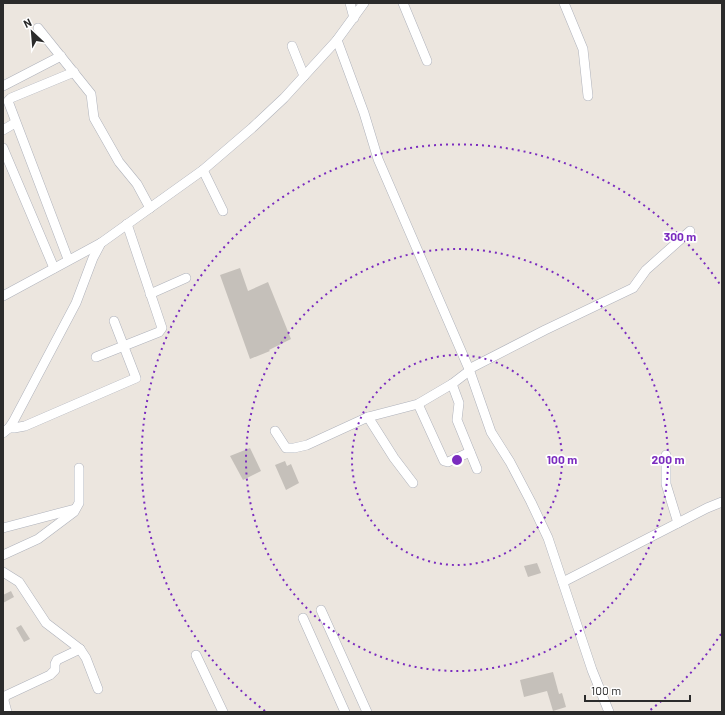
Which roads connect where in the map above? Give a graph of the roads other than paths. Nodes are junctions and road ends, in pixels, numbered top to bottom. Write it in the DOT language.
graph roads {
  1 [pos="350,3"];
  2 [pos="364,3"];
  3 [pos="403,3"];
  4 [pos="564,3"];
  5 [pos="354,18"];
  6 [pos="38,28"];
  7 [pos="337,40"];
  8 [pos="292,46"];
  9 [pos="61,56"];
  10 [pos="427,61"];
  11 [pos="74,72"];
  12 [pos="304,76"];
  13 [pos="3,86"];
  14 [pos="588,96"];
  15 [pos="15,123"];
  16 [pos="3,130"];
  17 [pos="3,148"];
  18 [pos="203,170"];
  19 [pos="150,208"];
  20 [pos="223,211"];
  21 [pos="127,224"];
  22 [pos="690,230"];
  23 [pos="100,243"];
  24 [pos="68,259"];
  25 [pos="54,268"];
  26 [pos="186,278"];
  27 [pos="4,293"];
  28 [pos="150,294"];
  29 [pos="114,321"];
  30 [pos="124,346"];
  31 [pos="96,357"];
  32 [pos="469,370"];
  33 [pos="452,384"];
  34 [pos="418,404"];
  35 [pos="368,417"];
  36 [pos="6,430"];
  37 [pos="275,431"];
  38 [pos="470,452"];
  39 [pos="666,455"];
  40 [pos="79,468"];
  41 [pos="477,469"];
  42 [pos="413,483"];
  43 [pos="722,502"];
  44 [pos="77,509"];
  45 [pos="678,523"];
  46 [pos="3,528"];
  47 [pos="3,555"];
  48 [pos="3,572"];
  49 [pos="563,582"];
  50 [pos="322,610"];
  51 [pos="303,618"];
  52 [pos="80,649"];
  53 [pos="196,655"];
  54 [pos="98,689"];
  55 [pos="7,712"];
  56 [pos="223,712"];
  57 [pos="345,712"];
  58 [pos="367,712"];
  59 [pos="609,712"];
  1 -- 5 [label="street"];
  2 -- 5 [label="street"];
  3 -- 10 [label="street"];
  4 -- 14 [label="street"];
  5 -- 7 [label="street"];
  6 -- 9 [label="street"];
  7 -- 12 [label="street"];
  7 -- 32 [label="street"];
  8 -- 12 [label="street"];
  9 -- 11 [label="street"];
  9 -- 13 [label="street"];
  11 -- 15 [label="street"];
  11 -- 19 [label="street"];
  12 -- 18 [label="street"];
  15 -- 16 [label="street"];
  15 -- 24 [label="street"];
  17 -- 25 [label="street"];
  18 -- 19 [label="street"];
  18 -- 20 [label="street"];
  19 -- 21 [label="street"];
  21 -- 23 [label="street"];
  21 -- 28 [label="street"];
  22 -- 32 [label="street"];
  23 -- 24 [label="street"];
  23 -- 36 [label="street"];
  24 -- 25 [label="street"];
  25 -- 27 [label="street"];
  26 -- 28 [label="street"];
  28 -- 30 [label="street"];
  29 -- 30 [label="street"];
  30 -- 31 [label="street"];
  30 -- 36 [label="street"];
  32 -- 33 [label="street"];
  32 -- 49 [label="street"];
  33 -- 34 [label="street"];
  33 -- 38 [label="street"];
  34 -- 35 [label="street"];
  34 -- 38 [label="street"];
  35 -- 37 [label="street"];
  35 -- 42 [label="street"];
  38 -- 41 [label="street"];
  39 -- 45 [label="street"];
  40 -- 44 [label="street"];
  43 -- 45 [label="street"];
  44 -- 46 [label="street"];
  44 -- 47 [label="street"];
  45 -- 49 [label="street"];
  48 -- 52 [label="street"];
  49 -- 59 [label="street"];
  50 -- 58 [label="street"];
  51 -- 57 [label="street"];
  52 -- 54 [label="street"];
  52 -- 55 [label="street"];
  53 -- 56 [label="street"];
}
